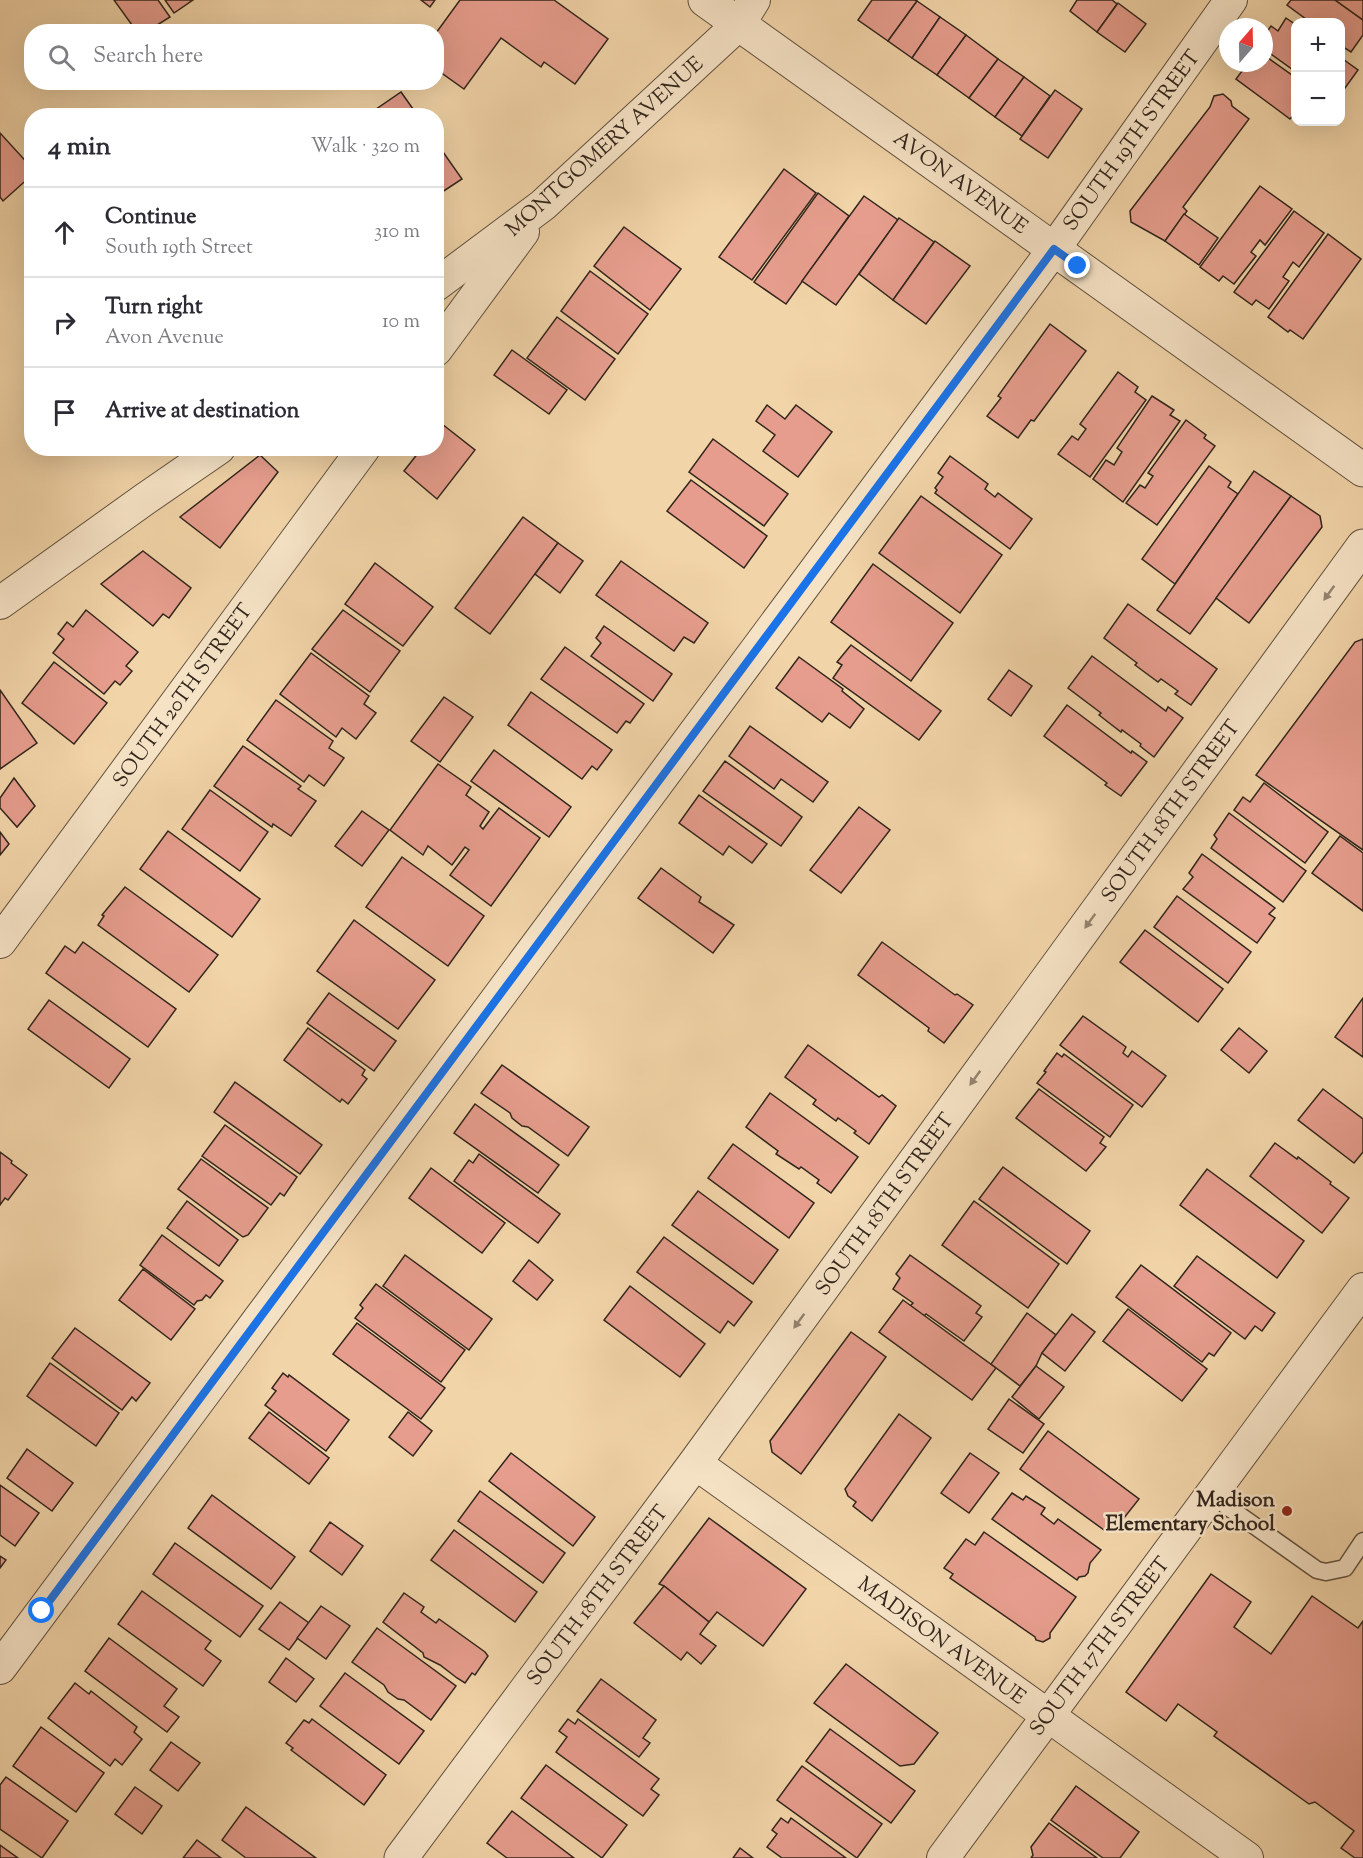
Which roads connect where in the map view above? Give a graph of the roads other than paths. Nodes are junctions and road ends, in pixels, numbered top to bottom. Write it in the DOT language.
graph roads {
  1 [pos="705,0"];
  2 [pos="1231,0"];
  3 [pos="747,12"];
  4 [pos="543,205"];
  5 [pos="1054,249"];
  6 [pos="444,279"];
  7 [pos="444,339"];
  8 [pos="207,456"];
  9 [pos="358,456"];
  10 [pos="1363,470"];
  11 [pos="1363,546"];
  12 [pos="0,603"];
  13 [pos="0,942"];
  14 [pos="1363,1289"];
  15 [pos="695,1463"];
  16 [pos="1211,1495"];
  17 [pos="1363,1541"];
  18 [pos="0,1668"];
  19 [pos="1048,1715"];
  20 [pos="401,1858"];
  21 [pos="943,1858"];
  22 [pos="1247,1858"];
  1 -- 3 [label="street, AVON AVENUE"];
  2 -- 5 [label="street, SOUTH 19TH STREET"];
  3 -- 4 [label="street, MONTGOMERY AVENUE"];
  3 -- 5 [label="street, AVON AVENUE"];
  4 -- 6 [label="street, MONTGOMERY AVENUE"];
  4 -- 7 [label="street"];
  5 -- 10 [label="street, AVON AVENUE"];
  5 -- 18 [label="street, SOUTH 19TH STREET"];
  8 -- 12 [label="street"];
  9 -- 13 [label="street, SOUTH 20TH STREET"];
  11 -- 15 [label="street, SOUTH 18TH STREET, one-way"];
  14 -- 16 [label="street, SOUTH 17TH STREET"];
  15 -- 19 [label="street, MADISON AVENUE"];
  15 -- 20 [label="street, SOUTH 18TH STREET"];
  16 -- 17 [label="lane"];
  16 -- 19 [label="street, SOUTH 17TH STREET"];
  19 -- 21 [label="street, SOUTH 17TH STREET"];
  19 -- 22 [label="street, MADISON AVENUE"];
}
